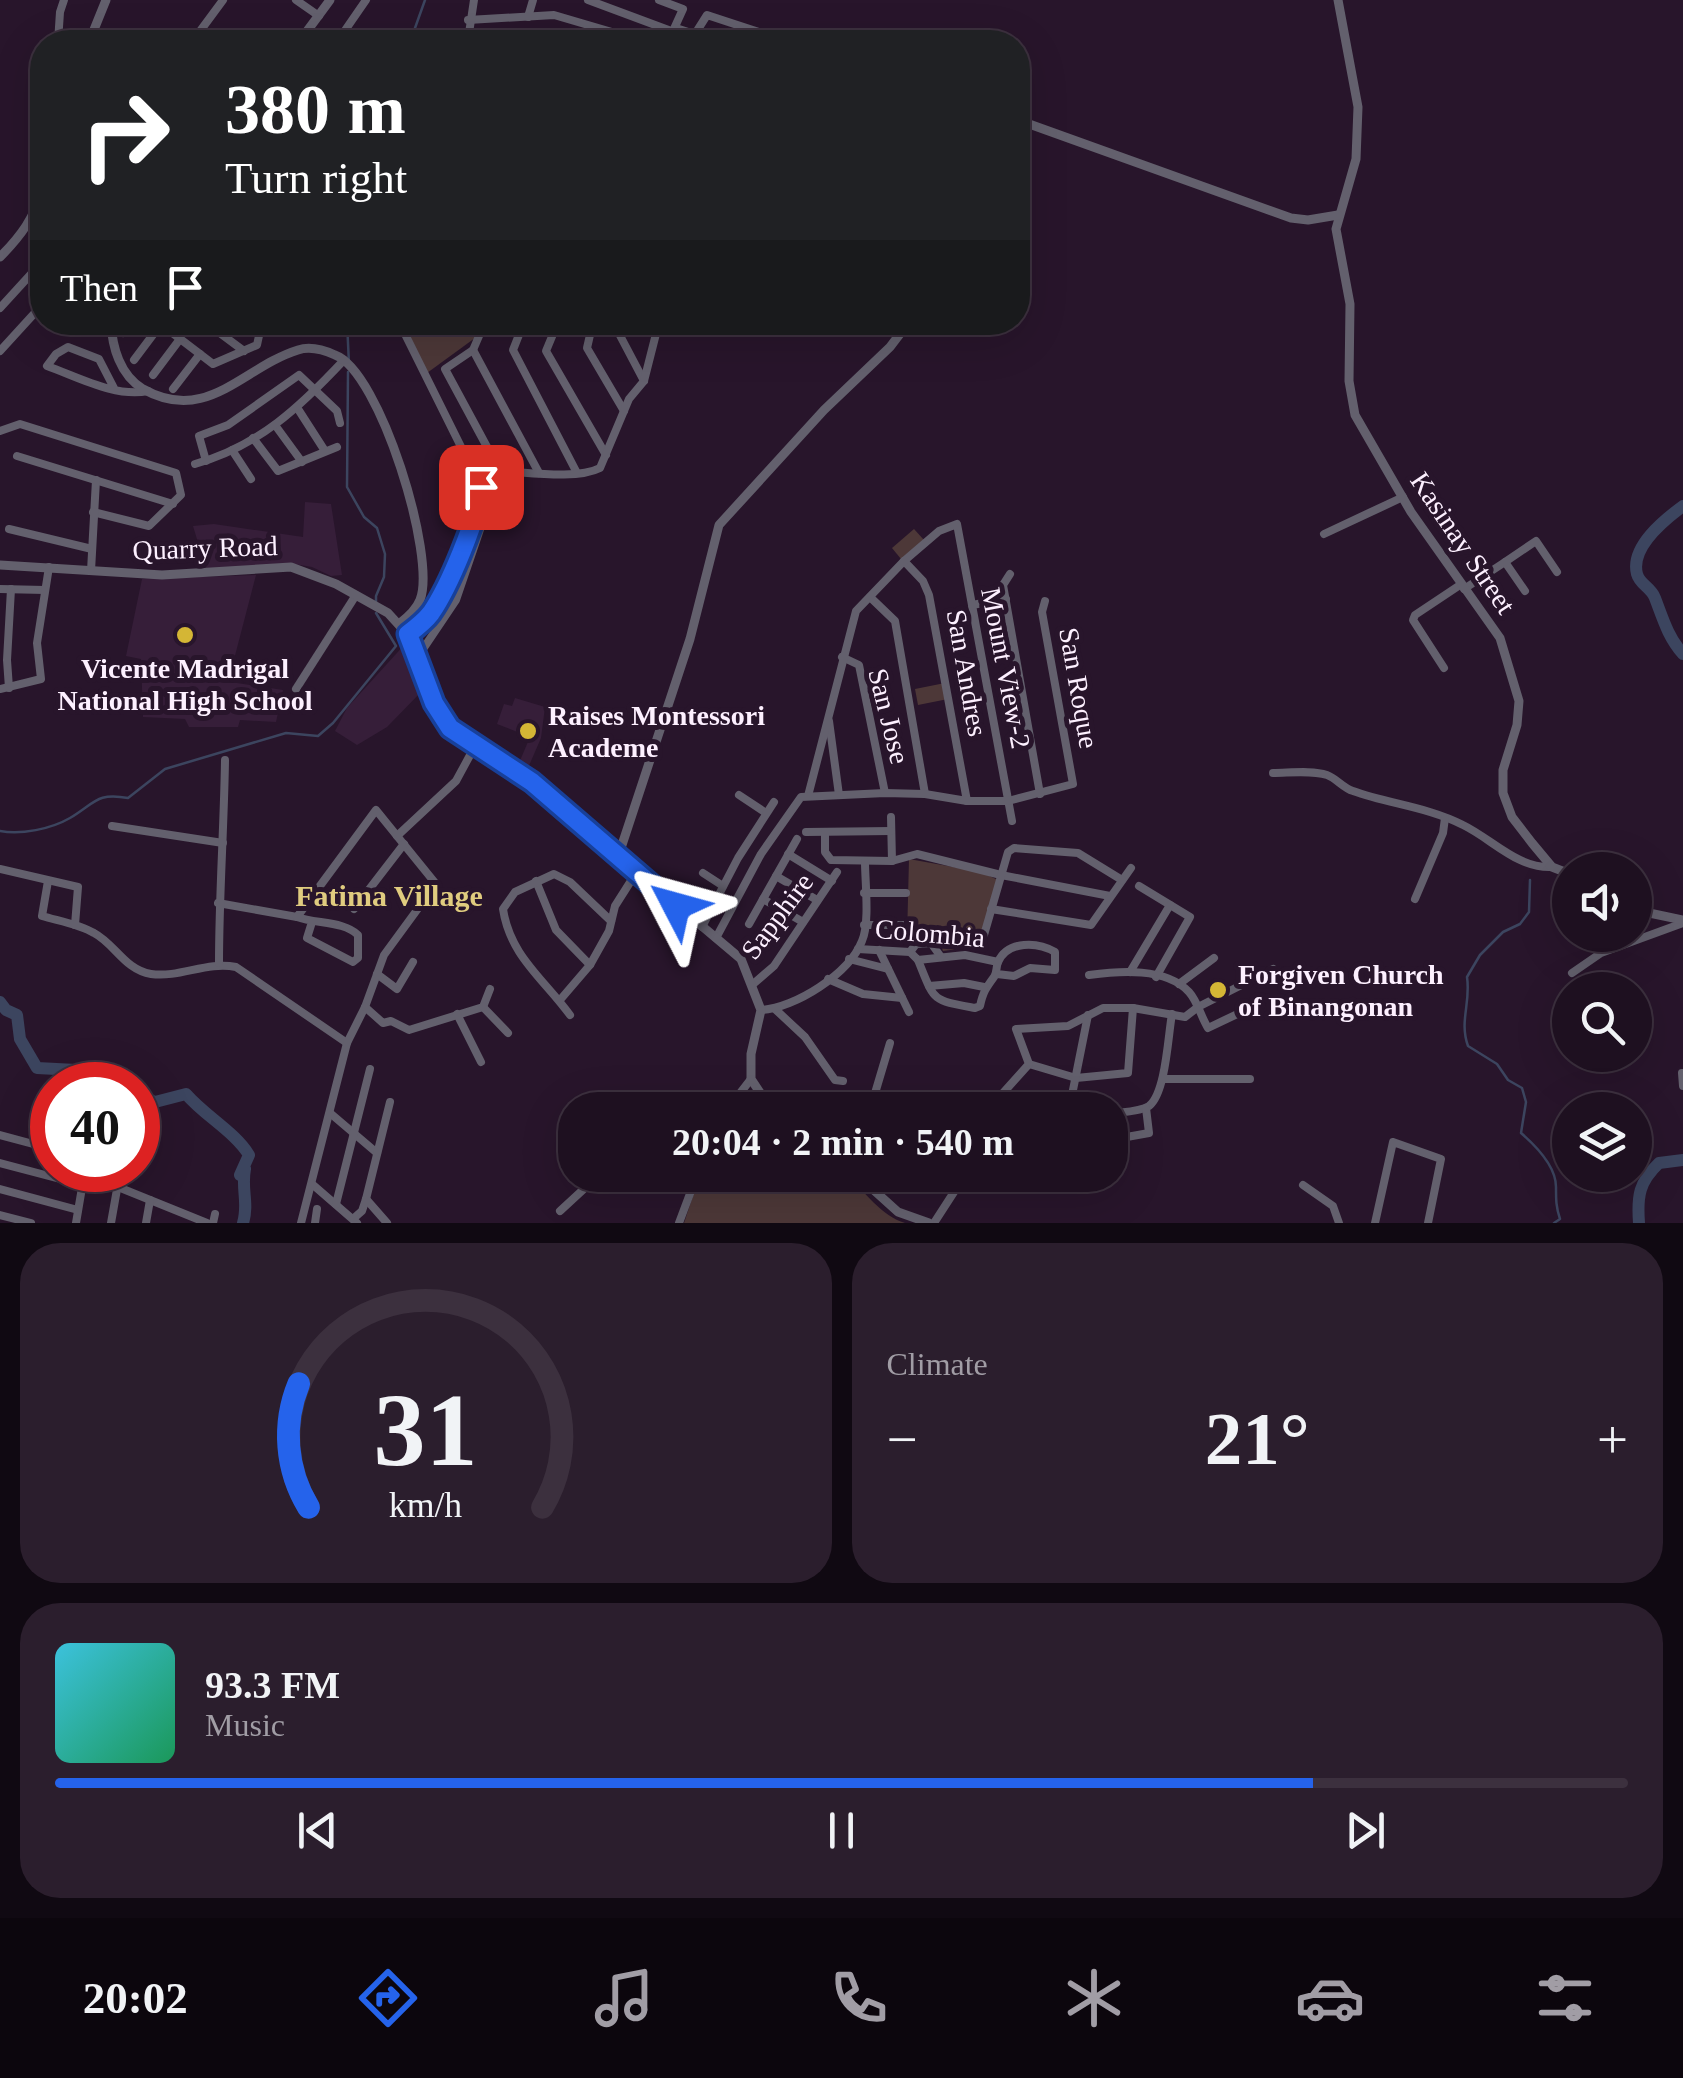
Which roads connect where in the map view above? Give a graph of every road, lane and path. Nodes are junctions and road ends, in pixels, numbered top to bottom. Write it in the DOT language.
graph roads {
  1 [pos="64,0"];
  2 [pos="106,0"];
  3 [pos="223,0"];
  4 [pos="296,0"];
  5 [pos="330,0"];
  6 [pos="366,0"];
  7 [pos="474,0"];
  8 [pos="533,0"];
  9 [pos="588,0"];
  10 [pos="659,0"];
  11 [pos="1338,0"];
  12 [pos="319,16"];
  13 [pos="528,17"];
  14 [pos="468,20"];
  15 [pos="59,30"];
  16 [pos="94,30"];
  17 [pos="201,30"];
  18 [pos="308,30"];
  19 [pos="345,30"];
  20 [pos="468,30"];
  21 [pos="605,30"];
  22 [pos="675,30"];
  23 [pos="698,30"];
  24 [pos="753,30"];
  25 [pos="1030,124"];
  26 [pos="1338,215"];
  27 [pos="30,220"];
  28 [pos="0,257"];
  29 [pos="30,275"];
  30 [pos="0,308"];
  31 [pos="30,318"];
  32 [pos="112,335"];
  33 [pos="151,335"];
  34 [pos="174,335"];
  35 [pos="222,335"];
  36 [pos="259,335"];
  37 [pos="405,335"];
  38 [pos="480,335"];
  39 [pos="519,335"];
  40 [pos="553,335"];
  41 [pos="590,335"];
  42 [pos="620,335"];
  43 [pos="626,335"];
  44 [pos="656,335"];
  45 [pos="899,335"];
  46 [pos="180,339"];
  47 [pos="624,343"];
  48 [pos="473,350"];
  49 [pos="0,351"];
  50 [pos="244,351"];
  51 [pos="200,354"];
  52 [pos="134,360"];
  53 [pos="346,360"];
  54 [pos="153,375"];
  55 [pos="644,381"];
  56 [pos="173,389"];
  57 [pos="115,390"];
  58 [pos="148,391"];
  59 [pos="315,391"];
  60 [pos="298,409"];
  61 [pos="624,412"];
  62 [pos="340,423"];
  63 [pos="275,425"];
  64 [pos="0,432"];
  65 [pos="253,438"];
  66 [pos="336,447"];
  67 [pos="232,450"];
  68 [pos="325,451"];
  69 [pos="606,455"];
  70 [pos="17,456"];
  71 [pos="206,461"];
  72 [pos="302,462"];
  73 [pos="195,464"];
  74 [pos="500,471"];
  75 [pos="539,473"];
  76 [pos="577,473"];
  77 [pos="251,479"];
  78 [pos="96,480"];
  79 [pos="1403,497"];
  80 [pos="174,504"];
  81 [pos="93,512"];
  82 [pos="10,530"];
  83 [pos="1324,534"];
  84 [pos="92,549"];
  85 [pos="904,561"];
  86 [pos="1505,562"];
  87 [pos="0,566"];
  88 [pos="49,567"];
  89 [pos="91,571"];
  90 [pos="1557,572"];
  91 [pos="1010,574"];
  92 [pos="1462,587"];
  93 [pos="11,588"];
  94 [pos="0,590"];
  95 [pos="45,590"];
  96 [pos="1525,591"];
  97 [pos="356,594"];
  98 [pos="870,597"];
  99 [pos="1006,599"];
  100 [pos="1045,600"];
  101 [pos="972,605"];
  102 [pos="400,623"];
  103 [pos="4,626"];
  104 [pos="408,634"];
  105 [pos="842,657"];
  106 [pos="417,658"];
  107 [pos="3,659"];
  108 [pos="1444,668"];
  109 [pos="5,688"];
  110 [pos="296,689"];
  111 [pos="828,712"];
  112 [pos="475,746"];
  113 [pos="225,760"];
  114 [pos="1273,773"];
  115 [pos="885,793"];
  116 [pos="925,794"];
  117 [pos="1040,794"];
  118 [pos="740,795"];
  119 [pos="840,796"];
  120 [pos="803,797"];
  121 [pos="967,801"];
  122 [pos="1008,801"];
  123 [pos="774,802"];
  124 [pos="766,814"];
  125 [pos="891,817"];
  126 [pos="1445,818"];
  127 [pos="1012,821"];
  128 [pos="112,826"];
  129 [pos="891,830"];
  130 [pos="806,832"];
  131 [pos="825,832"];
  132 [pos="397,836"];
  133 [pos="797,839"];
  134 [pos="223,842"];
  135 [pos="404,844"];
  136 [pos="788,854"];
  137 [pos="618,857"];
  138 [pos="892,861"];
  139 [pos="865,862"];
  140 [pos="1552,866"];
  141 [pos="1131,868"];
  142 [pos="0,869"];
  143 [pos="636,873"];
  144 [pos="703,873"];
  145 [pos="776,876"];
  146 [pos="1001,876"];
  147 [pos="1122,880"];
  148 [pos="48,881"];
  149 [pos="536,882"];
  150 [pos="723,886"];
  151 [pos="1140,886"];
  152 [pos="864,893"];
  153 [pos="906,893"];
  154 [pos="1110,896"];
  155 [pos="763,899"];
  156 [pos="1416,899"];
  157 [pos="817,900"];
  158 [pos="218,904"];
  159 [pos="1170,905"];
  160 [pos="354,909"];
  161 [pos="992,909"];
  162 [pos="1652,914"];
  163 [pos="298,916"];
  164 [pos="611,921"];
  165 [pos="312,922"];
  166 [pos="802,922"];
  167 [pos="1683,922"];
  168 [pos="749,924"];
  169 [pos="864,925"];
  170 [pos="906,925"];
  171 [pos="75,926"];
  172 [pos="702,926"];
  173 [pos="984,935"];
  174 [pos="716,938"];
  175 [pos="858,948"];
  176 [pos="879,950"];
  177 [pos="910,952"];
  178 [pos="941,957"];
  179 [pos="1214,958"];
  180 [pos="848,959"];
  181 [pos="918,960"];
  182 [pos="413,962"];
  183 [pos="998,962"];
  184 [pos="220,964"];
  185 [pos="590,965"];
  186 [pos="888,969"];
  187 [pos="1273,969"];
  188 [pos="1130,972"];
  189 [pos="1573,972"];
  190 [pos="377,974"];
  191 [pos="997,974"];
  192 [pos="1088,975"];
  193 [pos="1156,977"];
  194 [pos="828,979"];
  195 [pos="1179,984"];
  196 [pos="752,985"];
  197 [pos="928,986"];
  198 [pos="984,987"];
  199 [pos="490,989"];
  200 [pos="902,998"];
  201 [pos="560,1000"];
  202 [pos="365,1007"];
  203 [pos="1198,1007"];
  204 [pos="1252,1007"];
  205 [pos="482,1008"];
  206 [pos="1132,1008"];
  207 [pos="774,1009"];
  208 [pos="761,1010"];
  209 [pos="909,1012"];
  210 [pos="458,1014"];
  211 [pos="1172,1014"];
  212 [pos="570,1015"];
  213 [pos="1088,1015"];
  214 [pos="508,1033"];
  215 [pos="347,1043"];
  216 [pos="890,1044"];
  217 [pos="481,1062"];
  218 [pos="1028,1064"];
  219 [pos="370,1069"];
  220 [pos="1682,1074"];
  221 [pos="1076,1078"];
  222 [pos="752,1079"];
  223 [pos="1162,1079"];
  224 [pos="1250,1079"];
  225 [pos="843,1081"];
  226 [pos="1683,1086"];
  227 [pos="741,1092"];
  228 [pos="761,1092"];
  229 [pos="875,1092"];
  230 [pos="1005,1092"];
  231 [pos="1073,1092"];
  232 [pos="390,1102"];
  233 [pos="1146,1108"];
  234 [pos="1128,1111"];
  235 [pos="330,1113"];
  236 [pos="353,1133"];
  237 [pos="0,1135"];
  238 [pos="1128,1137"];
  239 [pos="30,1143"];
  240 [pos="377,1153"];
  241 [pos="0,1163"];
  242 [pos="30,1171"];
  243 [pos="312,1184"];
  244 [pos="1303,1185"];
  245 [pos="0,1189"];
  246 [pos="81,1192"];
  247 [pos="581,1192"];
  248 [pos="690,1192"];
  249 [pos="876,1192"];
  250 [pos="953,1192"];
  251 [pos="366,1199"];
  252 [pos="150,1200"];
  253 [pos="336,1204"];
  254 [pos="317,1209"];
  255 [pos="78,1210"];
  256 [pos="560,1211"];
  257 [pos="0,1214"];
  258 [pos="181,1218"];
  259 [pos="212,1220"];
  260 [pos="355,1221"];
  261 [pos="31,1223"];
  262 [pos="76,1223"];
  263 [pos="112,1223"];
  264 [pos="146,1223"];
  265 [pos="300,1223"];
  266 [pos="314,1223"];
  267 [pos="386,1223"];
  268 [pos="680,1223"];
  269 [pos="932,1223"];
  270 [pos="1339,1223"];
  271 [pos="1375,1223"];
  272 [pos="1428,1223"];
  1 -- 15 [label="street"];
  2 -- 16 [label="street"];
  3 -- 17 [label="street"];
  4 -- 12 [label="street"];
  5 -- 12 [label="street"];
  6 -- 19 [label="street"];
  7 -- 14 [label="street"];
  8 -- 13 [label="street"];
  9 -- 22 [label="street"];
  10 -- 22 [label="street"];
  11 -- 26 [label="street"];
  12 -- 18 [label="street"];
  13 -- 14 [label="street"];
  13 -- 21 [label="street"];
  14 -- 20 [label="street"];
  23 -- 24 [label="street"];
  25 -- 26 [label="street"];
  26 -- 79 [label="street, Kasinay Street"];
  27 -- 28 [label="street"];
  29 -- 30 [label="street"];
  31 -- 49 [label="street"];
  32 -- 58 [label="street"];
  33 -- 52 [label="street"];
  34 -- 46 [label="street"];
  35 -- 50 [label="street"];
  36 -- 50 [label="street"];
  37 -- 104 [label="street"];
  38 -- 48 [label="street"];
  39 -- 76 [label="street"];
  40 -- 69 [label="street"];
  41 -- 61 [label="street"];
  42 -- 47 [label="street"];
  43 -- 47 [label="street"];
  44 -- 55 [label="street"];
  45 -- 137 [label="street"];
  46 -- 51 [label="street"];
  46 -- 54 [label="street"];
  47 -- 55 [label="street"];
  48 -- 74 [label="street"];
  48 -- 75 [label="street"];
  50 -- 51 [label="street"];
  51 -- 56 [label="street"];
  53 -- 58 [label="street"];
  53 -- 59 [label="street"];
  53 -- 102 [label="street"];
  55 -- 61 [label="street"];
  57 -- 57 [label="street"];
  57 -- 58 [label="street"];
  59 -- 60 [label="street"];
  59 -- 62 [label="street"];
  59 -- 71 [label="street"];
  60 -- 63 [label="street"];
  60 -- 68 [label="street"];
  61 -- 69 [label="street"];
  63 -- 65 [label="street"];
  63 -- 72 [label="street"];
  64 -- 80 [label="street"];
  65 -- 67 [label="street"];
  65 -- 72 [label="street"];
  66 -- 68 [label="street"];
  67 -- 71 [label="street"];
  67 -- 77 [label="street"];
  68 -- 72 [label="street"];
  69 -- 76 [label="street"];
  70 -- 78 [label="street"];
  71 -- 73 [label="street"];
  74 -- 75 [label="street"];
  74 -- 106 [label="street"];
  75 -- 76 [label="street"];
  78 -- 80 [label="street"];
  78 -- 81 [label="street"];
  79 -- 83 [label="street"];
  79 -- 92 [label="street, Kasinay Street"];
  80 -- 81 [label="street"];
  81 -- 84 [label="street"];
  82 -- 84 [label="street"];
  84 -- 89 [label="street"];
  85 -- 98 [label="street"];
  85 -- 101 [label="street, Mount View-2"];
  85 -- 121 [label="street, San Andres"];
  86 -- 90 [label="street"];
  86 -- 92 [label="street"];
  86 -- 96 [label="street"];
  87 -- 88 [label="street, Quarry Road"];
  88 -- 89 [label="street, Quarry Road"];
  88 -- 95 [label="street"];
  89 -- 97 [label="street, Quarry Road"];
  91 -- 99 [label="street"];
  92 -- 108 [label="street"];
  92 -- 140 [label="street, Kasinay Street"];
  93 -- 94 [label="street"];
  93 -- 95 [label="street"];
  93 -- 103 [label="street"];
  95 -- 109 [label="street"];
  97 -- 102 [label="street, Quarry Road"];
  97 -- 110 [label="street"];
  98 -- 105 [label="street"];
  98 -- 116 [label="street"];
  99 -- 101 [label="street"];
  99 -- 117 [label="street"];
  100 -- 117 [label="street, San Roque"];
  101 -- 122 [label="street, Mount View-2"];
  102 -- 104 [label="street, Quarry Road"];
  103 -- 107 [label="street"];
  104 -- 106 [label="street, Quarry Road"];
  105 -- 111 [label="street"];
  105 -- 115 [label="street, San Jose"];
  106 -- 112 [label="street, Quarry Road"];
  107 -- 109 [label="street"];
  111 -- 119 [label="street"];
  111 -- 120 [label="street"];
  112 -- 132 [label="street"];
  112 -- 137 [label="street, Quarry Road"];
  113 -- 134 [label="street"];
  114 -- 126 [label="street"];
  115 -- 116 [label="street"];
  115 -- 119 [label="street"];
  116 -- 121 [label="street"];
  117 -- 122 [label="street"];
  118 -- 124 [label="street"];
  119 -- 120 [label="street"];
  120 -- 174 [label="street"];
  121 -- 122 [label="street"];
  122 -- 127 [label="street, Mount View-2"];
  123 -- 124 [label="street"];
  124 -- 150 [label="street"];
  125 -- 129 [label="street"];
  126 -- 140 [label="street"];
  126 -- 156 [label="street"];
  128 -- 134 [label="street"];
  129 -- 131 [label="street"];
  129 -- 138 [label="street"];
  130 -- 131 [label="street"];
  131 -- 139 [label="street"];
  132 -- 135 [label="street"];
  132 -- 163 [label="street"];
  133 -- 136 [label="street"];
  134 -- 158 [label="street"];
  135 -- 160 [label="street"];
  135 -- 190 [label="street"];
  136 -- 145 [label="street"];
  136 -- 157 [label="street, Sapphire"];
  137 -- 143 [label="street, Quarry Road"];
  138 -- 139 [label="street"];
  138 -- 146 [label="street"];
  139 -- 152 [label="street"];
  141 -- 147 [label="street"];
  142 -- 148 [label="street"];
  143 -- 164 [label="street"];
  143 -- 172 [label="street, Quarry Road"];
  144 -- 150 [label="street"];
  145 -- 155 [label="street"];
  145 -- 157 [label="street"];
  146 -- 147 [label="street"];
  146 -- 154 [label="street"];
  146 -- 161 [label="street"];
  147 -- 154 [label="street"];
  148 -- 171 [label="street"];
  148 -- 171 [label="street"];
  149 -- 164 [label="street"];
  149 -- 185 [label="street"];
  149 -- 201 [label="street"];
  150 -- 172 [label="street"];
  151 -- 159 [label="street"];
  152 -- 153 [label="street"];
  152 -- 169 [label="street"];
  154 -- 161 [label="street"];
  155 -- 166 [label="street"];
  155 -- 168 [label="street"];
  157 -- 166 [label="street, Sapphire"];
  158 -- 163 [label="street"];
  158 -- 184 [label="street"];
  159 -- 188 [label="street"];
  159 -- 193 [label="street"];
  161 -- 173 [label="street"];
  162 -- 167 [label="street"];
  163 -- 165 [label="street"];
  164 -- 185 [label="street"];
  165 -- 165 [label="street"];
  166 -- 196 [label="street, Sapphire"];
  167 -- 189 [label="street"];
  169 -- 170 [label="street"];
  169 -- 175 [label="street"];
  171 -- 184 [label="street"];
  172 -- 174 [label="street, Quarry Road"];
  174 -- 196 [label="street, Quarry Road"];
  175 -- 176 [label="street, Colombia"];
  175 -- 180 [label="street"];
  176 -- 177 [label="street, Colombia"];
  176 -- 186 [label="street"];
  177 -- 178 [label="street"];
  177 -- 181 [label="street, Colombia"];
  178 -- 181 [label="street, Colombia"];
  178 -- 183 [label="street, Colombia"];
  179 -- 195 [label="street"];
  180 -- 186 [label="street"];
  180 -- 194 [label="street"];
  181 -- 197 [label="street"];
  182 -- 190 [label="street"];
  183 -- 191 [label="street"];
  183 -- 191 [label="street"];
  184 -- 215 [label="street"];
  185 -- 201 [label="street"];
  186 -- 200 [label="street"];
  187 -- 203 [label="street"];
  188 -- 192 [label="street"];
  188 -- 193 [label="street"];
  190 -- 202 [label="street"];
  191 -- 198 [label="street"];
  193 -- 195 [label="street"];
  194 -- 200 [label="street"];
  194 -- 207 [label="street"];
  195 -- 203 [label="street"];
  196 -- 208 [label="street, Quarry Road"];
  197 -- 198 [label="street"];
  197 -- 198 [label="street"];
  199 -- 205 [label="street"];
  200 -- 209 [label="street"];
  201 -- 212 [label="street"];
  202 -- 210 [label="street"];
  202 -- 215 [label="street"];
  203 -- 204 [label="street"];
  203 -- 211 [label="street"];
  205 -- 210 [label="street"];
  205 -- 214 [label="street"];
  206 -- 211 [label="street"];
  206 -- 213 [label="street"];
  206 -- 221 [label="street"];
  207 -- 208 [label="street"];
  207 -- 225 [label="street"];
  208 -- 222 [label="street"];
  210 -- 217 [label="street"];
  211 -- 223 [label="street"];
  213 -- 218 [label="street"];
  213 -- 221 [label="street"];
  215 -- 235 [label="street"];
  216 -- 229 [label="street"];
  218 -- 221 [label="street"];
  218 -- 230 [label="street"];
  219 -- 236 [label="street"];
  220 -- 226 [label="street"];
  221 -- 231 [label="street"];
  222 -- 227 [label="street"];
  222 -- 228 [label="street"];
  223 -- 224 [label="street"];
  223 -- 233 [label="street"];
  232 -- 240 [label="street"];
  233 -- 234 [label="street"];
  233 -- 238 [label="street"];
  235 -- 236 [label="street"];
  235 -- 243 [label="street"];
  236 -- 240 [label="street"];
  236 -- 253 [label="street"];
  237 -- 239 [label="street"];
  240 -- 251 [label="street"];
  241 -- 242 [label="street"];
  243 -- 253 [label="street"];
  243 -- 265 [label="street"];
  244 -- 270 [label="street"];
  245 -- 255 [label="street"];
  246 -- 255 [label="street"];
  247 -- 256 [label="street"];
  248 -- 268 [label="street"];
  249 -- 269 [label="street"];
  250 -- 269 [label="street"];
  251 -- 260 [label="street"];
  251 -- 267 [label="street"];
  252 -- 258 [label="street"];
  252 -- 263 [label="street"];
  252 -- 264 [label="street"];
  253 -- 260 [label="street"];
  254 -- 266 [label="street"];
  255 -- 262 [label="street"];
  257 -- 261 [label="street"];
  258 -- 259 [label="street"];
  271 -- 272 [label="street"];
}
